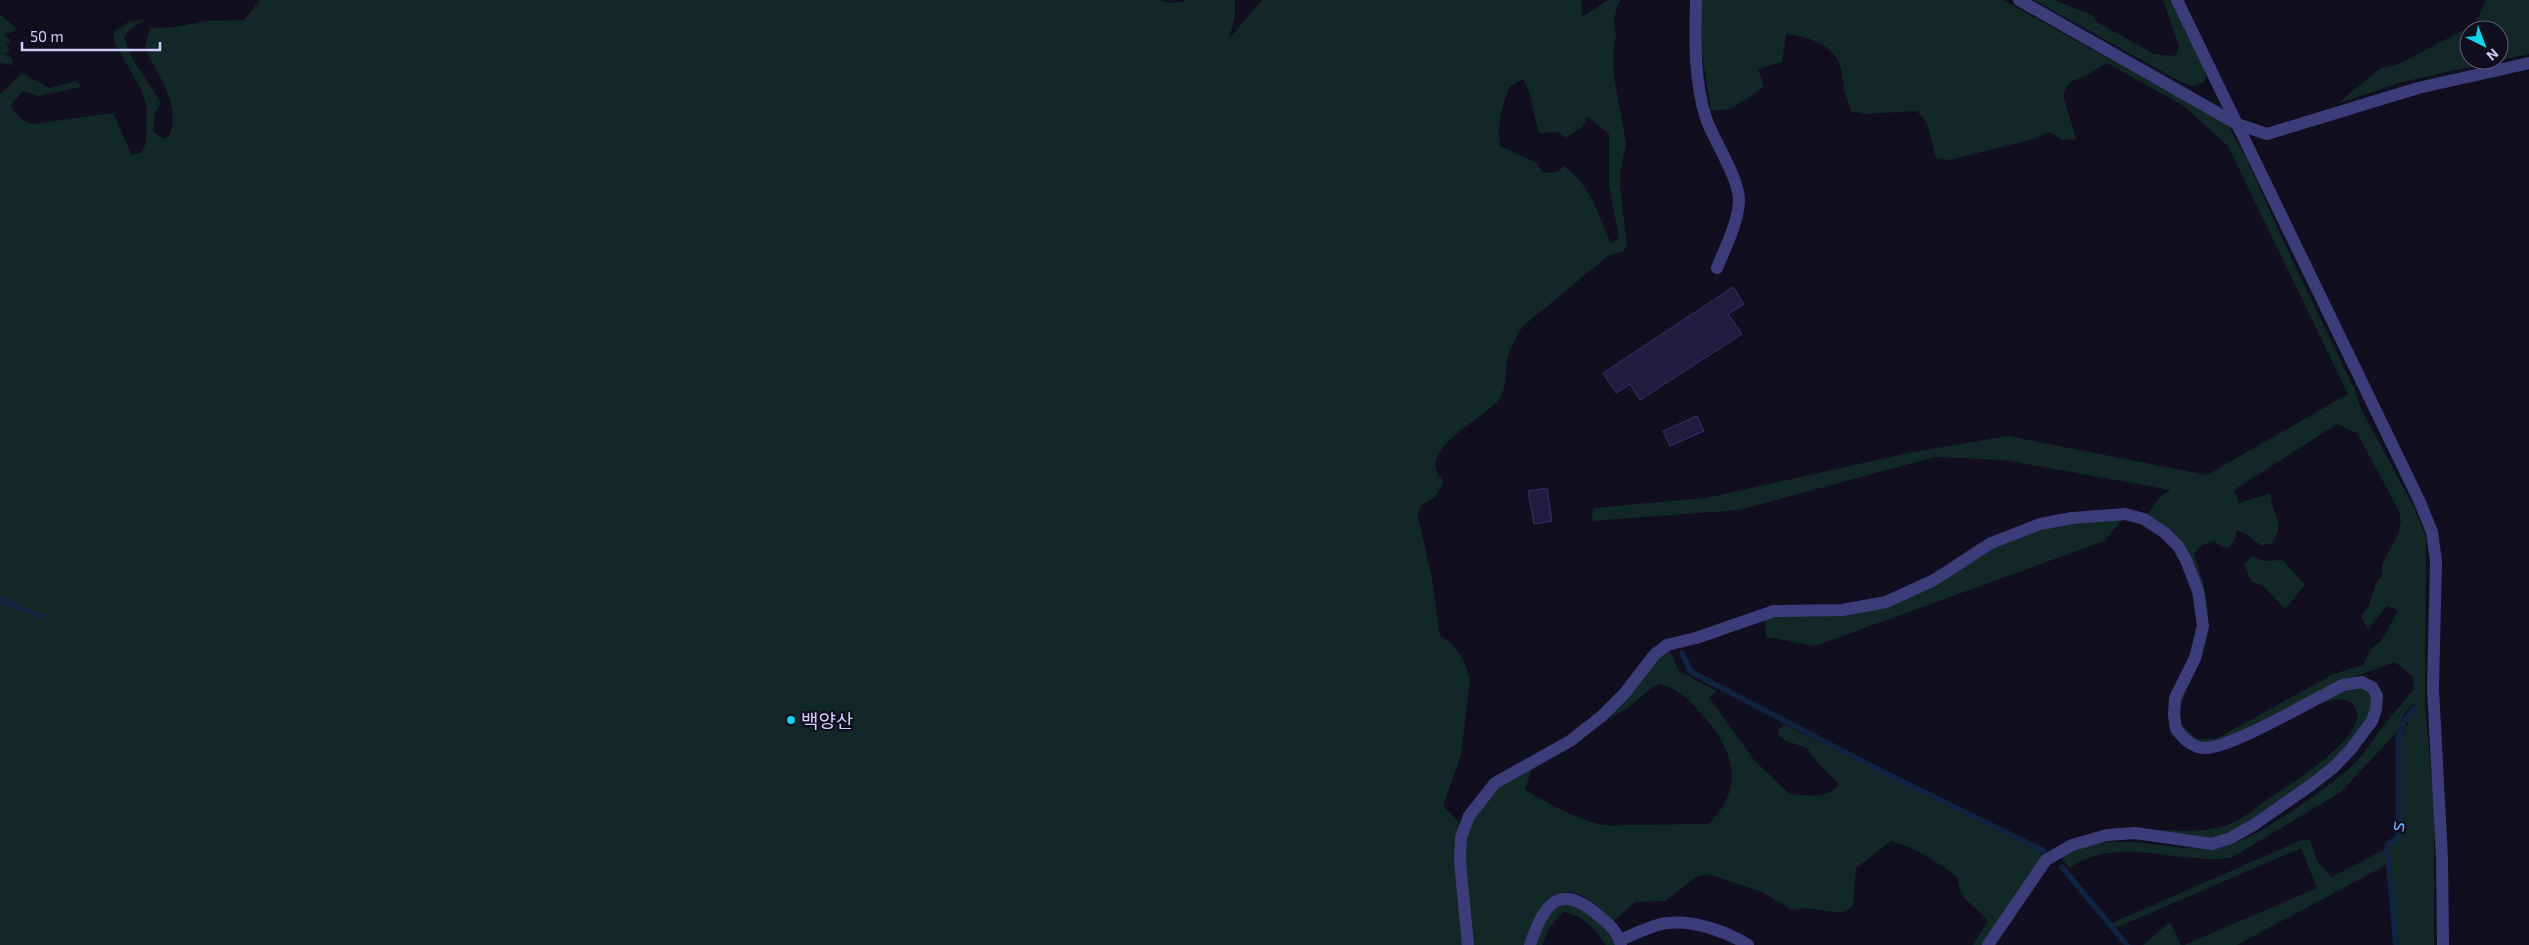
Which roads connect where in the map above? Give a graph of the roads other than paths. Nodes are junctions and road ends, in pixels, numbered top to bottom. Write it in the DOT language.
graph roads {
  1 [pos="1696,0"];
  2 [pos="2019,0"];
  3 [pos="2177,0"];
  4 [pos="2529,63"];
  5 [pos="2236,124"];
  6 [pos="1717,268"];
  7 [pos="1621,943"];
  8 [pos="1468,945"];
  9 [pos="1530,945"];
  10 [pos="1748,945"];
  11 [pos="1988,945"];
  12 [pos="2443,945"];
  1 -- 6 [label="street"];
  2 -- 5 [label="street"];
  3 -- 5 [label="street"];
  4 -- 5 [label="street"];
  5 -- 12 [label="street"];
  7 -- 9 [label="street"];
  7 -- 10 [label="street"];
  8 -- 11 [label="street"];
}
